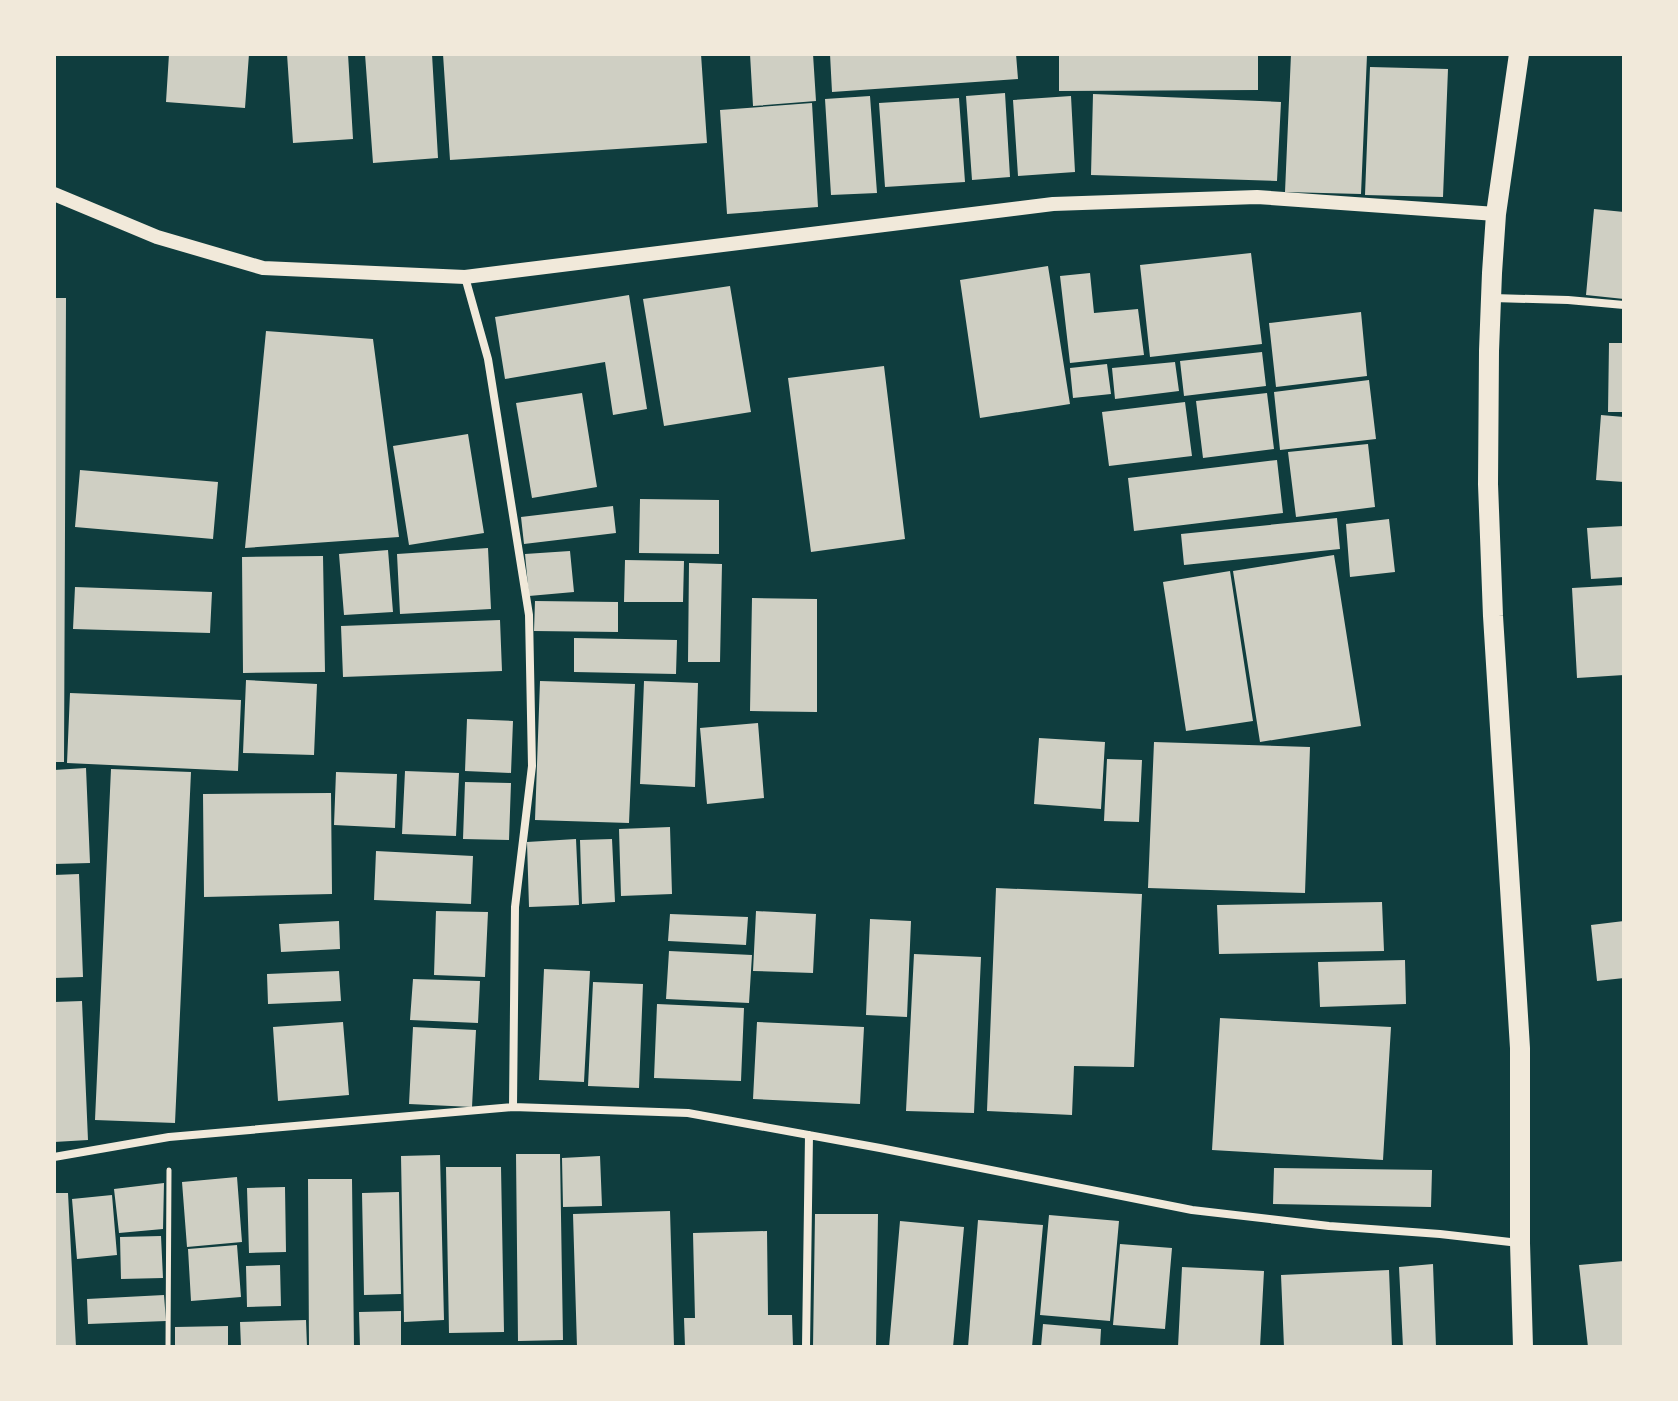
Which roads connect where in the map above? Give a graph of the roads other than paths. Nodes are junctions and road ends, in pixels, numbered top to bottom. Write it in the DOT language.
graph roads {
  1 [pos="1519,54"];
  2 [pos="54,194"];
  3 [pos="1496,214"];
  4 [pos="465,277"];
  5 [pos="1491,298"];
  6 [pos="1624,305"];
  7 [pos="513,1107"];
  8 [pos="809,1135"];
  9 [pos="54,1157"];
  10 [pos="1520,1243"];
  11 [pos="806,1347"];
  12 [pos="1523,1347"];
  1 -- 3 [label="main road"];
  2 -- 4 [label="street"];
  3 -- 4 [label="street"];
  3 -- 5 [label="main road"];
  4 -- 7 [label="street"];
  5 -- 6 [label="street"];
  5 -- 10 [label="main road"];
  7 -- 8 [label="street"];
  7 -- 9 [label="street"];
  8 -- 10 [label="street"];
  8 -- 11 [label="street"];
  10 -- 12 [label="main road"];
}
